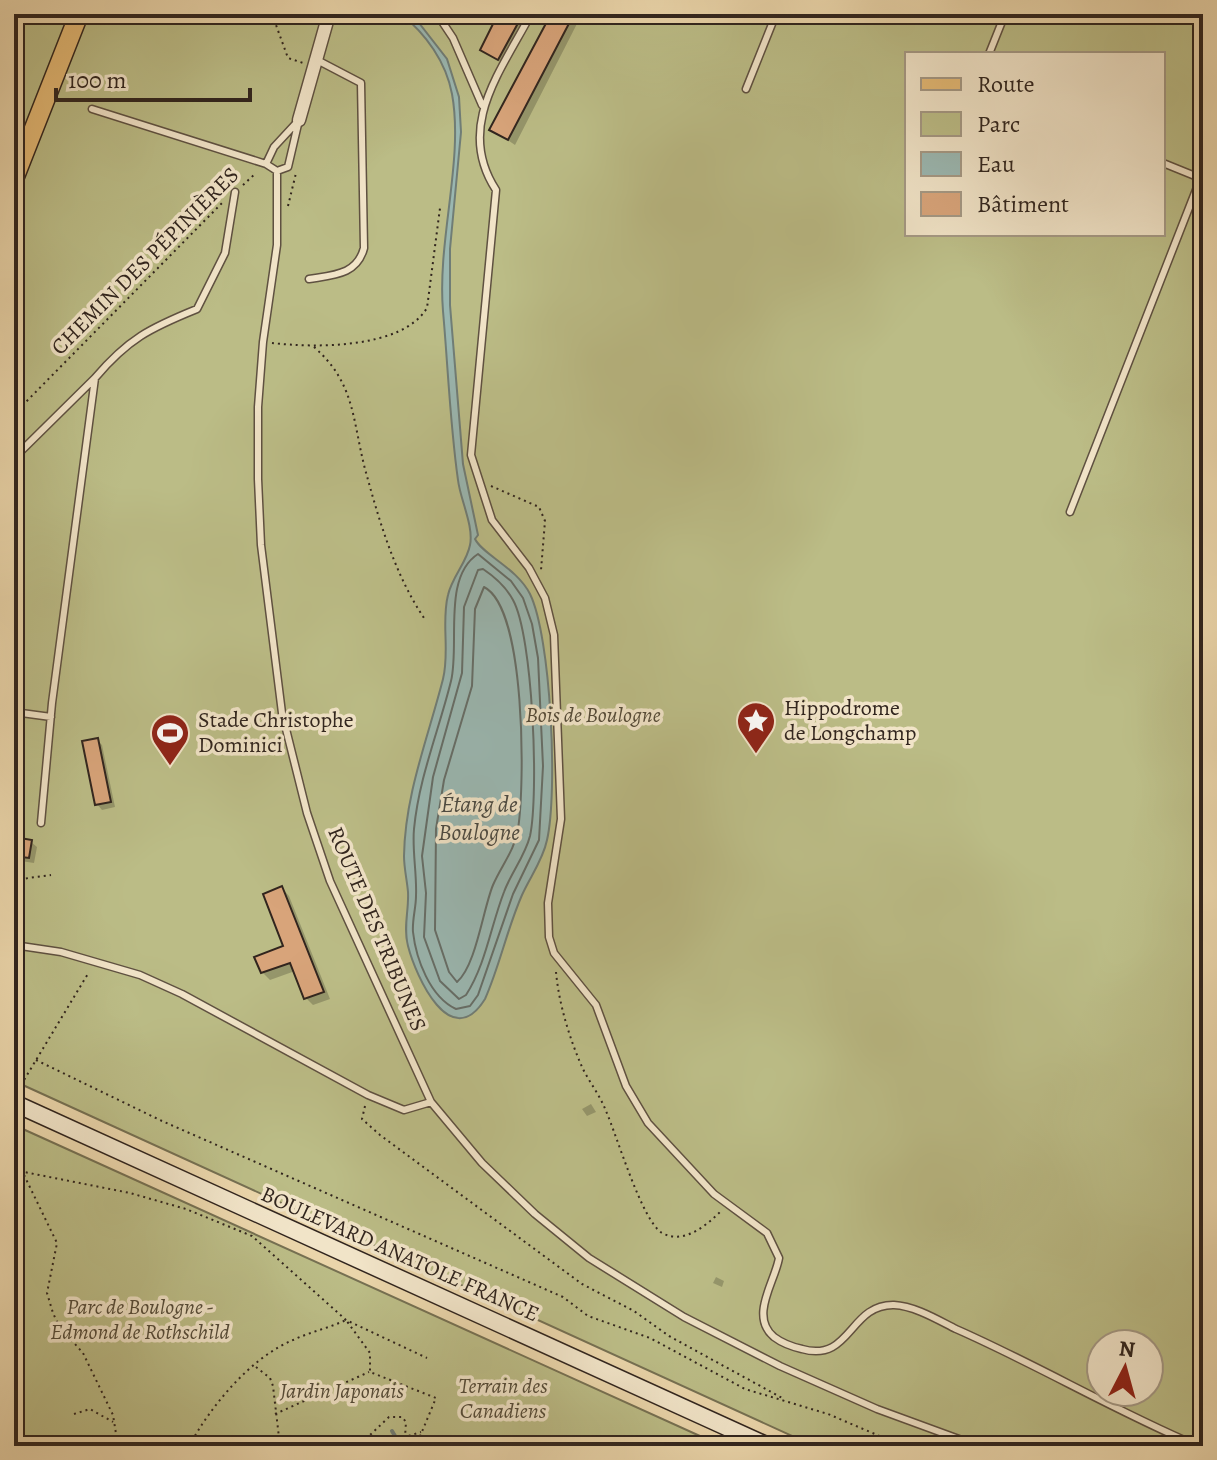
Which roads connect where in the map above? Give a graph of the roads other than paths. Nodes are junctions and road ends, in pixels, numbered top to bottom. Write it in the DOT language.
graph roads {
  1 [pos="79,14"];
  2 [pos="329,14"];
  3 [pos="437,14"];
  4 [pos="531,14"];
  5 [pos="776,14"];
  6 [pos="1005,14"];
  7 [pos="990,52"];
  8 [pos="313,62"];
  9 [pos="746,89"];
  10 [pos="482,105"];
  11 [pos="92,109"];
  12 [pos="303,120"];
  13 [pos="19,147"];
  14 [pos="266,164"];
  15 [pos="1165,164"];
  16 [pos="277,171"];
  17 [pos="1202,175"];
  18 [pos="14,179"];
  19 [pos="235,192"];
  20 [pos="309,279"];
  21 [pos="95,378"];
  22 [pos="14,458"];
  23 [pos="1070,512"];
  24 [pos="14,712"];
  25 [pos="51,717"];
  26 [pos="41,823"];
  27 [pos="14,945"];
  28 [pos="14,1100"];
  29 [pos="431,1102"];
  30 [pos="768,1446"];
  31 [pos="978,1446"];
  32 [pos="1198,1446"];
  1 -- 13 [label="main road"];
  2 -- 8 [label="street, ROUTE DES TRIBUNES"];
  3 -- 10 [label="lane"];
  4 -- 10 [label="lane"];
  5 -- 9 [label="lane"];
  6 -- 7 [label="lane"];
  8 -- 12 [label="street, ROUTE DES TRIBUNES"];
  8 -- 20 [label="lane"];
  10 -- 32 [label="lane"];
  11 -- 14 [label="lane"];
  12 -- 14 [label="lane, ROUTE DES TRIBUNES"];
  12 -- 16 [label="lane, ROUTE DES TRIBUNES"];
  13 -- 18 [label="main road"];
  14 -- 16 [label="lane"];
  15 -- 17 [label="lane"];
  16 -- 29 [label="lane, ROUTE DES TRIBUNES"];
  17 -- 23 [label="lane"];
  19 -- 21 [label="lane"];
  21 -- 22 [label="lane"];
  21 -- 25 [label="lane"];
  24 -- 25 [label="lane"];
  25 -- 26 [label="lane"];
  27 -- 29 [label="lane"];
  28 -- 30 [label="main road, BOULEVARD ANATOLE FRANCE"];
  29 -- 31 [label="lane, ROUTE DES TRIBUNES"];
}
